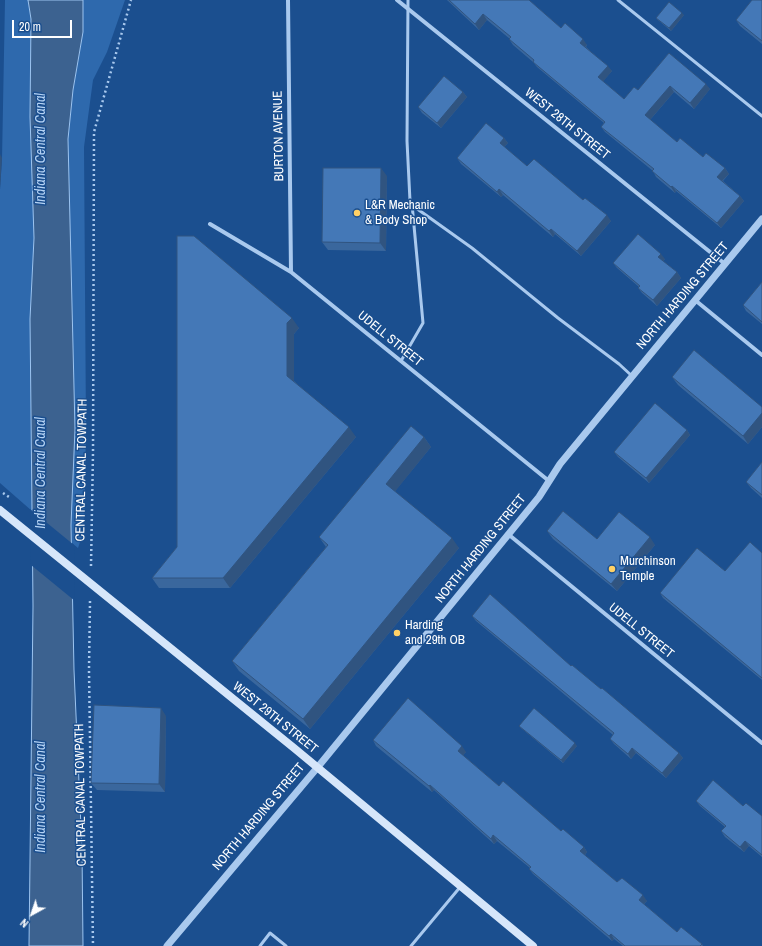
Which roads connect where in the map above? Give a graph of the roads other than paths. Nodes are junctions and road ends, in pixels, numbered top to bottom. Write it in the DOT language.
graph roads {
  1 [pos="288,0"];
  2 [pos="397,0"];
  3 [pos="408,0"];
  4 [pos="618,0"];
  5 [pos="409,10"];
  6 [pos="762,116"];
  7 [pos="412,204"];
  8 [pos="762,218"];
  9 [pos="210,224"];
  10 [pos="725,264"];
  11 [pos="291,272"];
  12 [pos="695,300"];
  13 [pos="762,355"];
  14 [pos="401,361"];
  15 [pos="632,376"];
  16 [pos="549,481"];
  17 [pos="0,510"];
  18 [pos="508,534"];
  19 [pos="762,743"];
  20 [pos="317,768"];
  21 [pos="461,886"];
  22 [pos="168,946"];
  23 [pos="260,946"];
  24 [pos="286,946"];
  25 [pos="411,946"];
  26 [pos="533,946"];
  1 -- 11 [label="street, BURTON AVENUE"];
  2 -- 5 [label="street, WEST 28TH STREET"];
  3 -- 5 [label="lane"];
  4 -- 6 [label="lane"];
  5 -- 7 [label="lane"];
  5 -- 10 [label="street, WEST 28TH STREET"];
  7 -- 14 [label="lane"];
  7 -- 15 [label="lane"];
  8 -- 10 [label="street, NORTH HARDING STREET"];
  9 -- 11 [label="street, UDELL STREET"];
  10 -- 12 [label="street, NORTH HARDING STREET"];
  11 -- 14 [label="street, UDELL STREET"];
  12 -- 13 [label="street"];
  12 -- 15 [label="street, NORTH HARDING STREET"];
  14 -- 16 [label="street, UDELL STREET"];
  15 -- 16 [label="street, NORTH HARDING STREET"];
  16 -- 18 [label="street, NORTH HARDING STREET"];
  17 -- 20 [label="main road, WEST 29TH STREET"];
  18 -- 19 [label="street, UDELL STREET"];
  18 -- 20 [label="street, NORTH HARDING STREET"];
  20 -- 21 [label="main road, WEST 29TH STREET"];
  20 -- 22 [label="street, NORTH HARDING STREET"];
  21 -- 25 [label="lane"];
  21 -- 26 [label="main road, WEST 29TH STREET"];
  23 -- 24 [label="lane"];
}
